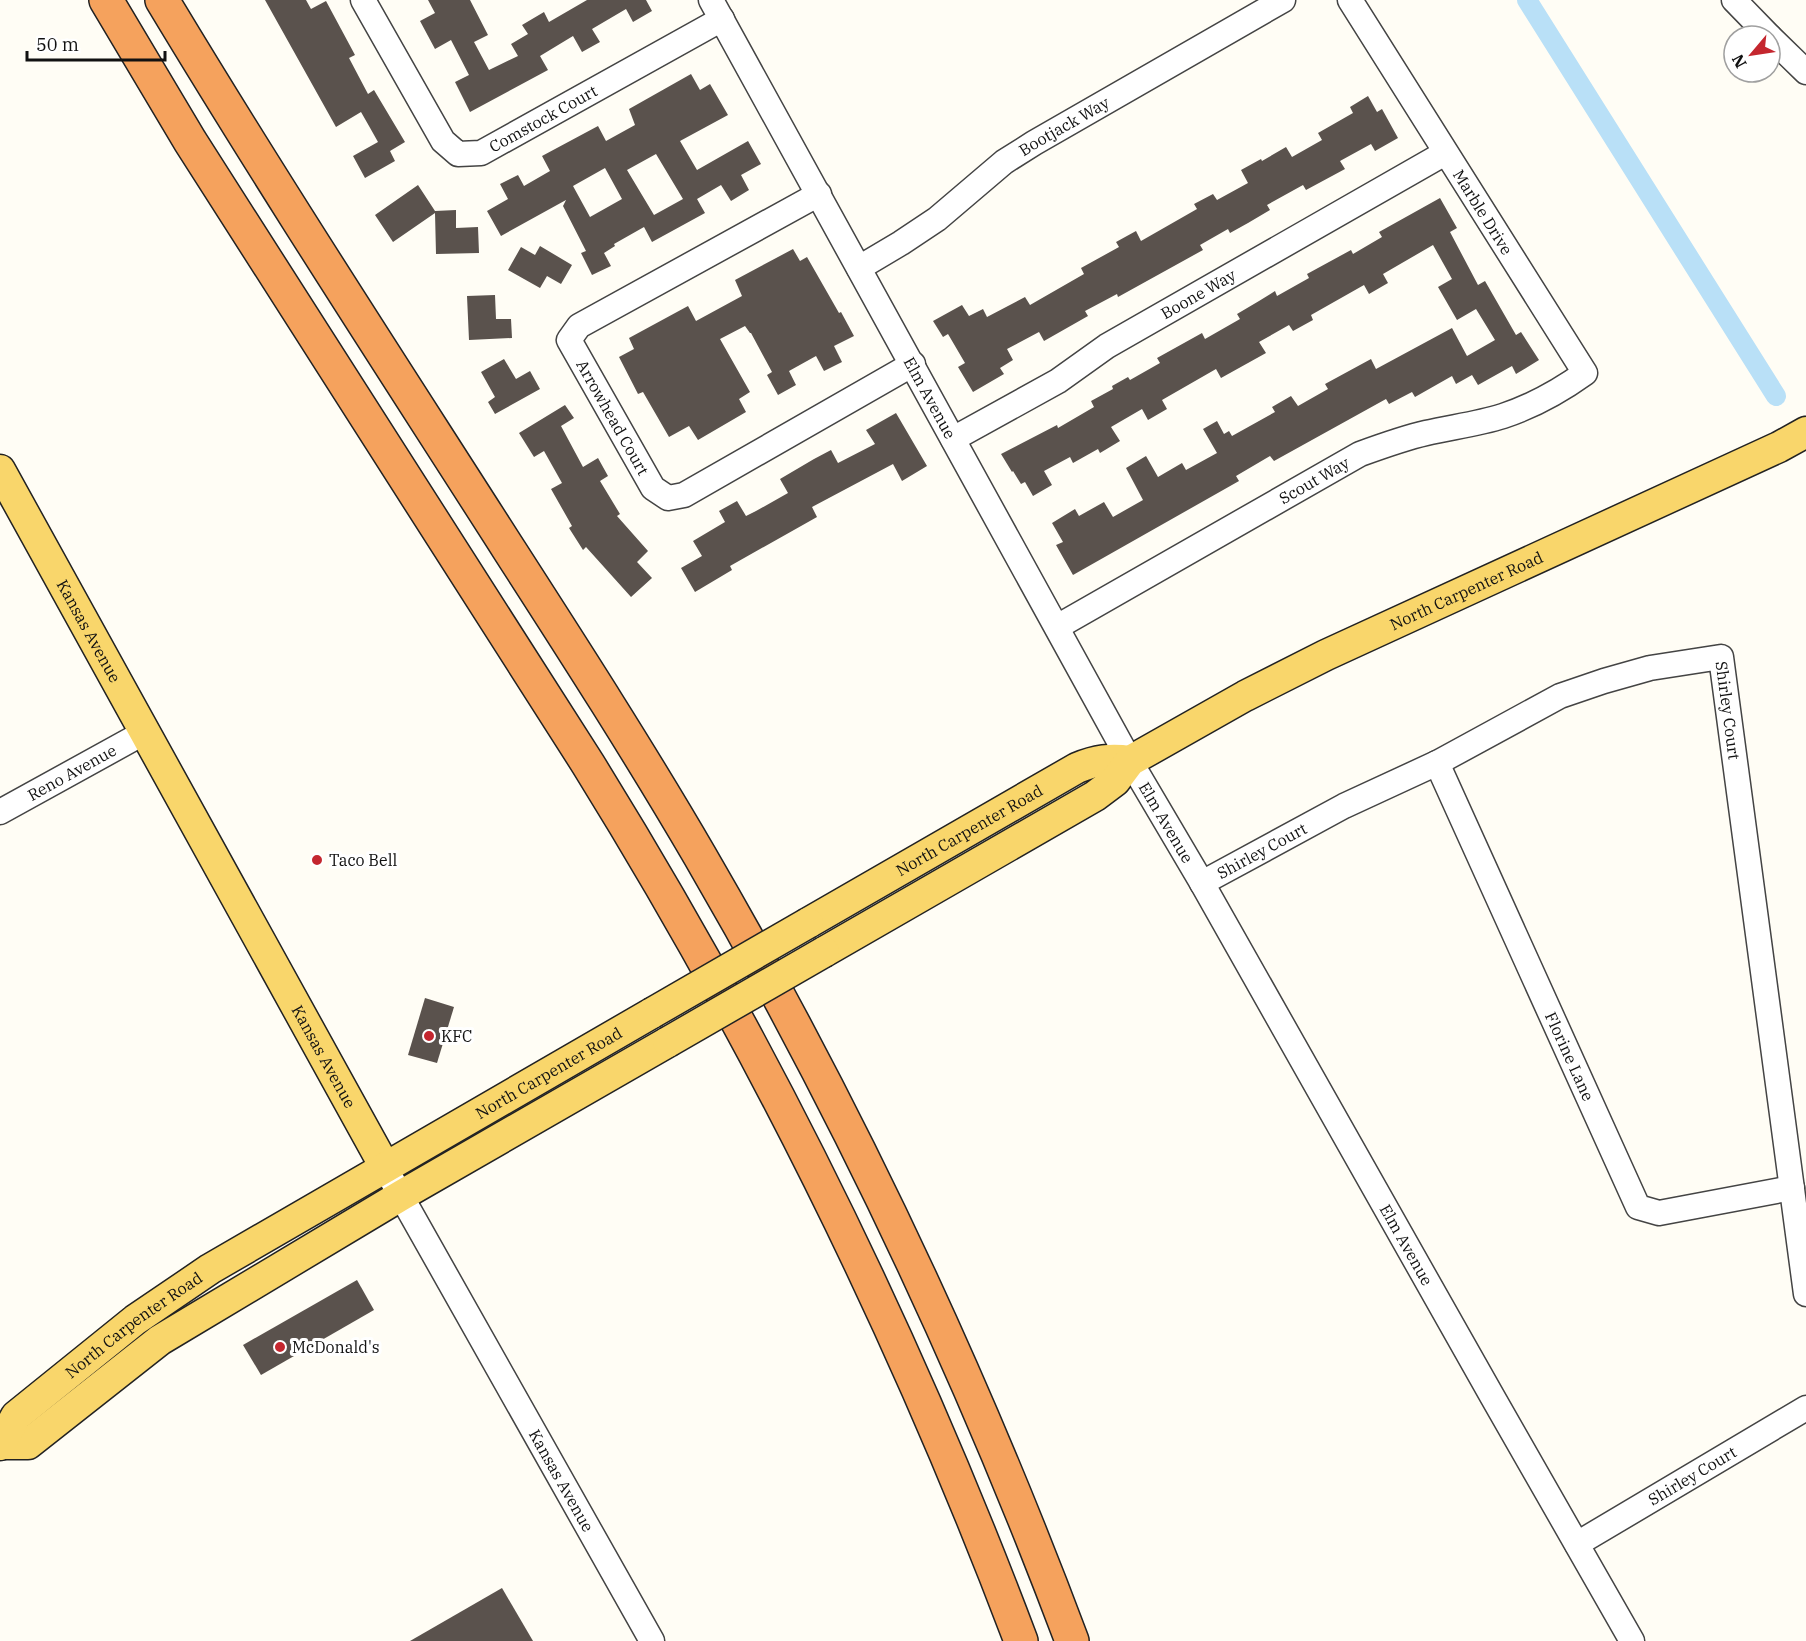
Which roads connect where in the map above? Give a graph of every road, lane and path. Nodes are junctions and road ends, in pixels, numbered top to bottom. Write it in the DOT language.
graph roads {
  1 [pos="106,0"];
  2 [pos="162,0"];
  3 [pos="363,0"];
  4 [pos="1283,0"];
  5 [pos="1350,0"];
  6 [pos="1734,0"];
  7 [pos="717,9"];
  8 [pos="1758,24"];
  9 [pos="1782,48"];
  10 [pos="1806,72"];
  11 [pos="1445,153"];
  12 [pos="819,194"];
  13 [pos="859,268"];
  14 [pos="913,364"];
  15 [pos="1585,374"];
  16 [pos="1806,432"];
  17 [pos="953,439"];
  18 [pos="0,470"];
  19 [pos="1057,627"];
  20 [pos="145,732"];
  21 [pos="1130,761"];
  22 [pos="1437,763"];
  23 [pos="0,812"];
  24 [pos="1202,883"];
  25 [pos="385,1167"];
  26 [pos="1792,1188"];
  27 [pos="402,1195"];
  28 [pos="1806,1294"];
  29 [pos="1806,1408"];
  30 [pos="1,1445"];
  31 [pos="1577,1544"];
  32 [pos="652,1641"];
  33 [pos="1021,1641"];
  34 [pos="1072,1641"];
  35 [pos="1632,1641"];
  1 -- 33 [label="highway"];
  2 -- 34 [label="highway"];
  3 -- 7 [label="street, Comstock Court"];
  4 -- 13 [label="street, Bootjack Way"];
  5 -- 11 [label="street, Marble Drive"];
  6 -- 8 [label="street"];
  7 -- 12 [label="street, Elm Avenue"];
  9 -- 10 [label="street"];
  11 -- 15 [label="street, Marble Drive"];
  11 -- 17 [label="street, Boone Way"];
  12 -- 13 [label="street, Elm Avenue"];
  12 -- 14 [label="street, Arrowhead Court"];
  13 -- 14 [label="street, Elm Avenue"];
  14 -- 17 [label="street, Elm Avenue"];
  15 -- 19 [label="street, Scout Way"];
  16 -- 21 [label="main road, North Carpenter Road"];
  17 -- 19 [label="street, Elm Avenue"];
  18 -- 20 [label="main road, Kansas Avenue"];
  19 -- 21 [label="street, Elm Avenue"];
  20 -- 23 [label="street, Reno Avenue"];
  20 -- 25 [label="main road, Kansas Avenue"];
  21 -- 24 [label="street, Elm Avenue"];
  21 -- 25 [label="main road, North Carpenter Road, bridge"];
  21 -- 27 [label="main road, North Carpenter Road, bridge"];
  22 -- 24 [label="street, Shirley Court"];
  22 -- 26 [label="street, Florine Lane"];
  22 -- 26 [label="street, Shirley Court"];
  24 -- 31 [label="street, Elm Avenue"];
  25 -- 27 [label="street, Kansas Avenue"];
  25 -- 30 [label="main road, North Carpenter Road"];
  26 -- 28 [label="street, Shirley Court"];
  27 -- 30 [label="main road, North Carpenter Road"];
  27 -- 32 [label="street, Kansas Avenue"];
  29 -- 31 [label="street, Shirley Court"];
  31 -- 35 [label="street, Elm Avenue"];
}
